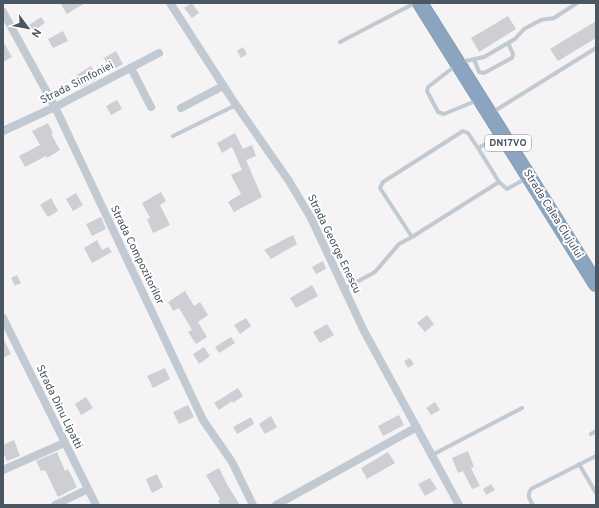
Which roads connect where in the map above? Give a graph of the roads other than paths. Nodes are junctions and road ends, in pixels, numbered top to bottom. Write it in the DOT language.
graph roads {
  1 [pos="170,3"];
  2 [pos="415,3"];
  3 [pos="420,3"];
  4 [pos="577,3"];
  5 [pos="3,12"];
  6 [pos="340,42"];
  7 [pos="508,43"];
  8 [pos="596,48"];
  9 [pos="159,53"];
  10 [pos="474,59"];
  11 [pos="458,63"];
  12 [pos="131,68"];
  13 [pos="223,86"];
  14 [pos="480,99"];
  15 [pos="236,105"];
  16 [pos="55,107"];
  17 [pos="151,107"];
  18 [pos="181,108"];
  19 [pos="490,114"];
  20 [pos="3,130"];
  21 [pos="503,134"];
  22 [pos="173,136"];
  23 [pos="478,148"];
  24 [pos="529,177"];
  25 [pos="499,182"];
  26 [pos="412,237"];
  27 [pos="596,284"];
  28 [pos="344,289"];
  29 [pos="3,318"];
  30 [pos="522,408"];
  31 [pos="417,427"];
  32 [pos="596,431"];
  33 [pos="591,434"];
  34 [pos="64,443"];
  35 [pos="432,455"];
  36 [pos="596,456"];
  37 [pos="579,464"];
  38 [pos="3,470"];
  39 [pos="88,489"];
  40 [pos="596,493"];
  41 [pos="55,505"];
  42 [pos="96,505"];
  43 [pos="253,505"];
  44 [pos="276,505"];
  45 [pos="459,505"];
  46 [pos="533,505"];
  1 -- 13 [label="street, Strada George Enescu"];
  2 -- 6 [label="lane"];
  3 -- 11 [label="highway, Strada Calea Clujului / DN17VO"];
  4 -- 7 [label="lane"];
  5 -- 16 [label="street, Strada Compozitorilor"];
  7 -- 10 [label="lane"];
  7 -- 10 [label="lane"];
  8 -- 19 [label="lane"];
  9 -- 12 [label="street, Strada Simfoniei"];
  10 -- 11 [label="lane"];
  11 -- 14 [label="highway, Strada Calea Clujului / DN17VO"];
  11 -- 14 [label="lane"];
  12 -- 16 [label="street, Strada Simfoniei"];
  12 -- 17 [label="street"];
  13 -- 15 [label="street, Strada George Enescu"];
  13 -- 18 [label="street"];
  14 -- 19 [label="highway, Strada Calea Clujului / DN17VO"];
  15 -- 22 [label="lane"];
  15 -- 28 [label="street, Strada George Enescu"];
  16 -- 20 [label="street, Strada Simfoniei"];
  16 -- 43 [label="street, Strada Compozitorilor"];
  19 -- 21 [label="highway, Strada Calea Clujului / DN17VO"];
  21 -- 23 [label="lane"];
  21 -- 24 [label="highway, Strada Calea Clujului / DN17VO"];
  23 -- 25 [label="lane"];
  23 -- 26 [label="lane"];
  24 -- 25 [label="lane"];
  24 -- 27 [label="highway, Strada Calea Clujului / DN17VO"];
  25 -- 26 [label="lane"];
  26 -- 28 [label="lane"];
  28 -- 31 [label="street, Strada George Enescu"];
  29 -- 34 [label="street, Strada Dinu Lipatti"];
  30 -- 35 [label="lane"];
  31 -- 35 [label="street, Strada George Enescu"];
  31 -- 44 [label="street"];
  32 -- 33 [label="lane"];
  34 -- 38 [label="street"];
  34 -- 39 [label="street, Strada Dinu Lipatti"];
  35 -- 45 [label="street, Strada George Enescu"];
  36 -- 37 [label="lane"];
  37 -- 40 [label="lane"];
  37 -- 46 [label="lane"];
  39 -- 41 [label="street"];
  39 -- 42 [label="street, Strada Dinu Lipatti"];
}
